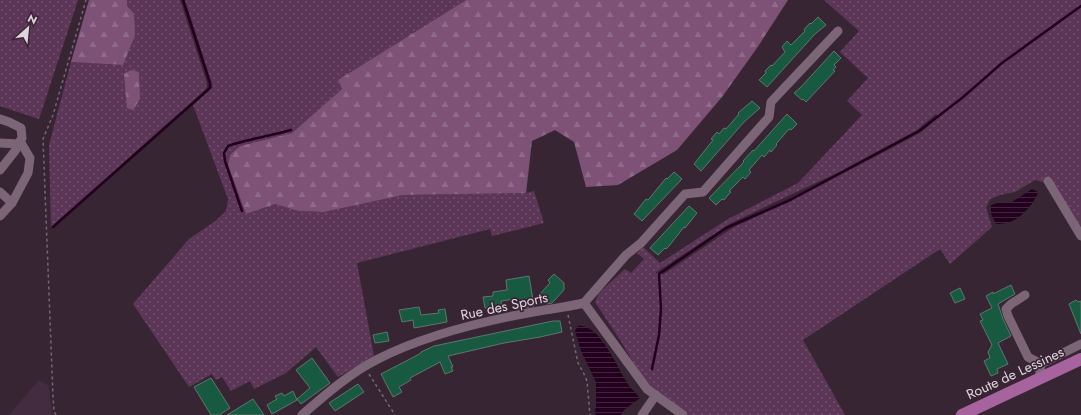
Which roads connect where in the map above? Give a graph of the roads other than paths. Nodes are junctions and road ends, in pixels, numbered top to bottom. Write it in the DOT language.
graph roads {
  1 [pos="838,31"];
  2 [pos="0,119"];
  3 [pos="0,143"];
  4 [pos="19,143"];
  5 [pos="0,170"];
  6 [pos="1048,181"];
  7 [pos="0,192"];
  8 [pos="12,203"];
  9 [pos="0,216"];
  10 [pos="1081,236"];
  11 [pos="1025,295"];
  12 [pos="584,303"];
  13 [pos="1081,338"];
  14 [pos="1081,344"];
  15 [pos="1072,348"];
  16 [pos="1081,359"];
  17 [pos="1042,364"];
  18 [pos="1039,379"];
  19 [pos="656,395"];
  20 [pos="302,415"];
  21 [pos="642,415"];
  22 [pos="683,415"];
  23 [pos="962,415"];
  1 -- 12 [label="street"];
  2 -- 4 [label="street"];
  3 -- 4 [label="street"];
  4 -- 5 [label="street"];
  4 -- 8 [label="street"];
  6 -- 10 [label="street"];
  7 -- 8 [label="street"];
  8 -- 9 [label="street"];
  11 -- 17 [label="street"];
  12 -- 19 [label="street"];
  12 -- 20 [label="street, Rue des Sports"];
  13 -- 15 [label="street"];
  14 -- 15 [label="street"];
  15 -- 17 [label="street"];
  16 -- 18 [label="main road, Route de Lessines"];
  17 -- 18 [label="street"];
  18 -- 23 [label="main road, Route de Lessines"];
  19 -- 21 [label="street"];
  19 -- 22 [label="street"];
}
